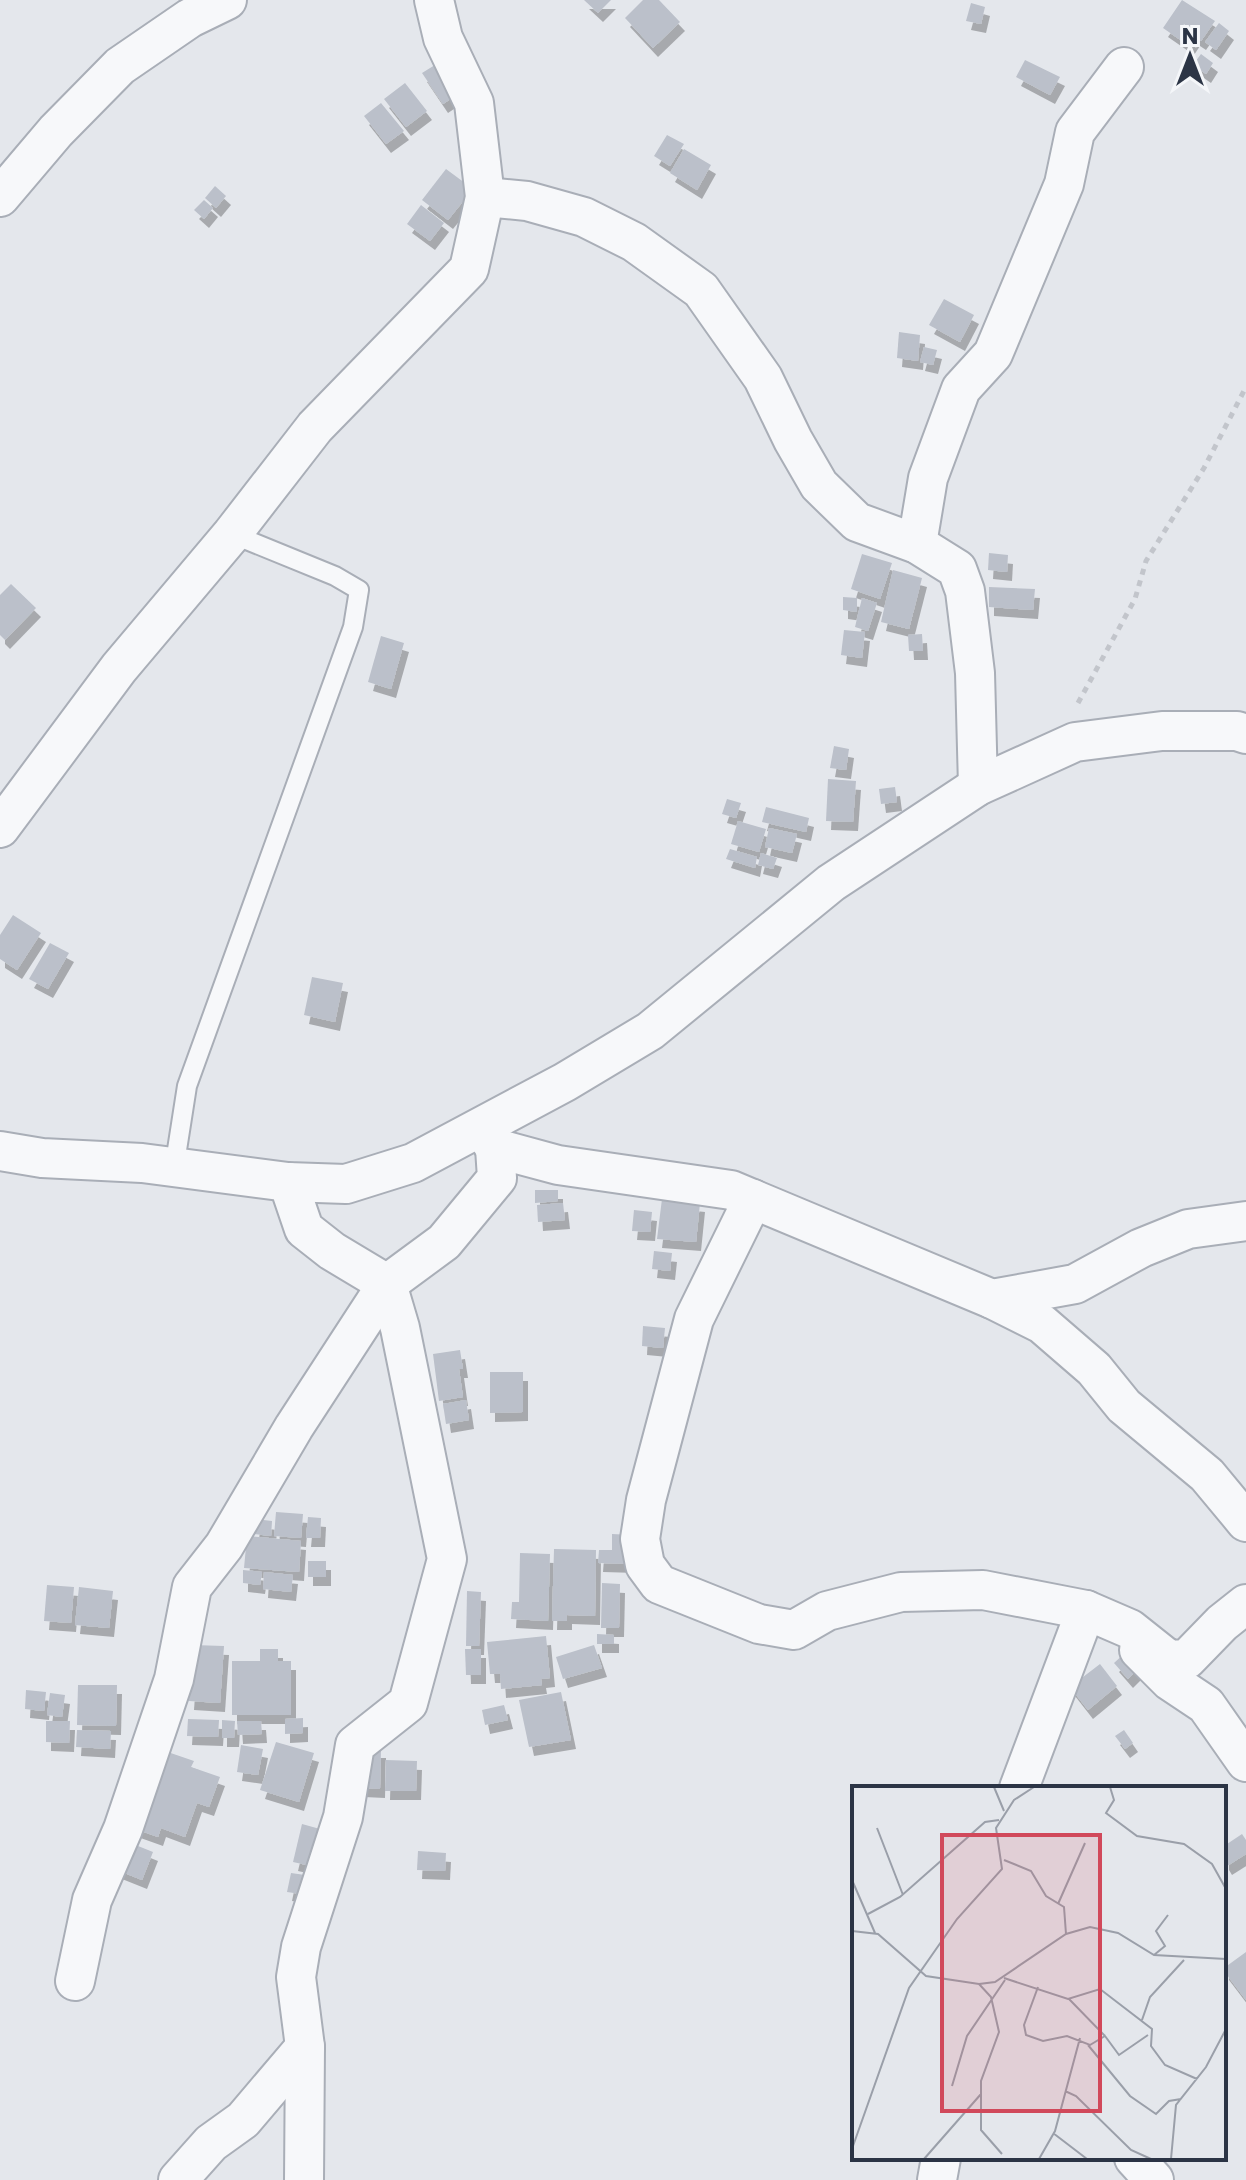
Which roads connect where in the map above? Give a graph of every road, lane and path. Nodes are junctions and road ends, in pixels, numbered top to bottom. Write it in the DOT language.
graph roads {
  1 [pos="227,0"];
  2 [pos="434,0"];
  3 [pos="1124,67"];
  4 [pos="0,197"];
  5 [pos="485,197"];
  6 [pos="1246,387"];
  7 [pos="232,534"];
  8 [pos="917,544"];
  9 [pos="1246,734"];
  10 [pos="1075,742"];
  11 [pos="978,786"];
  12 [pos="0,828"];
  13 [pos="488,1138"];
  14 [pos="0,1151"];
  15 [pos="174,1169"];
  16 [pos="288,1182"];
  17 [pos="753,1199"];
  18 [pos="1246,1221"];
  19 [pos="387,1284"];
  20 [pos="992,1299"];
  21 [pos="1246,1522"];
  22 [pos="1246,1604"];
  23 [pos="1101,1616"];
  24 [pos="1246,1762"];
  25 [pos="1020,1786"];
  26 [pos="75,1981"];
  27 [pos="305,2047"];
  28 [pos="941,2160"];
  29 [pos="1136,2160"];
  30 [pos="178,2180"];
  31 [pos="304,2180"];
  32 [pos="937,2180"];
  33 [pos="1154,2180"];
  1 -- 4 [label="street"];
  2 -- 5 [label="street"];
  3 -- 8 [label="street"];
  5 -- 7 [label="street"];
  5 -- 8 [label="street"];
  6 -- 10 [label="path"];
  7 -- 12 [label="street"];
  7 -- 15 [label="lane"];
  8 -- 11 [label="street"];
  9 -- 10 [label="street"];
  10 -- 11 [label="street"];
  11 -- 13 [label="street"];
  13 -- 16 [label="street"];
  13 -- 17 [label="street"];
  13 -- 19 [label="street"];
  14 -- 15 [label="street"];
  15 -- 16 [label="street"];
  16 -- 19 [label="street"];
  17 -- 20 [label="street"];
  17 -- 23 [label="street"];
  18 -- 20 [label="street"];
  19 -- 26 [label="street"];
  19 -- 27 [label="street"];
  20 -- 21 [label="street"];
  22 -- 23 [label="street"];
  23 -- 24 [label="street"];
  23 -- 25 [label="street"];
  27 -- 30 [label="street"];
  27 -- 31 [label="street"];
  28 -- 32 [label="street"];
  29 -- 33 [label="street"];
}
